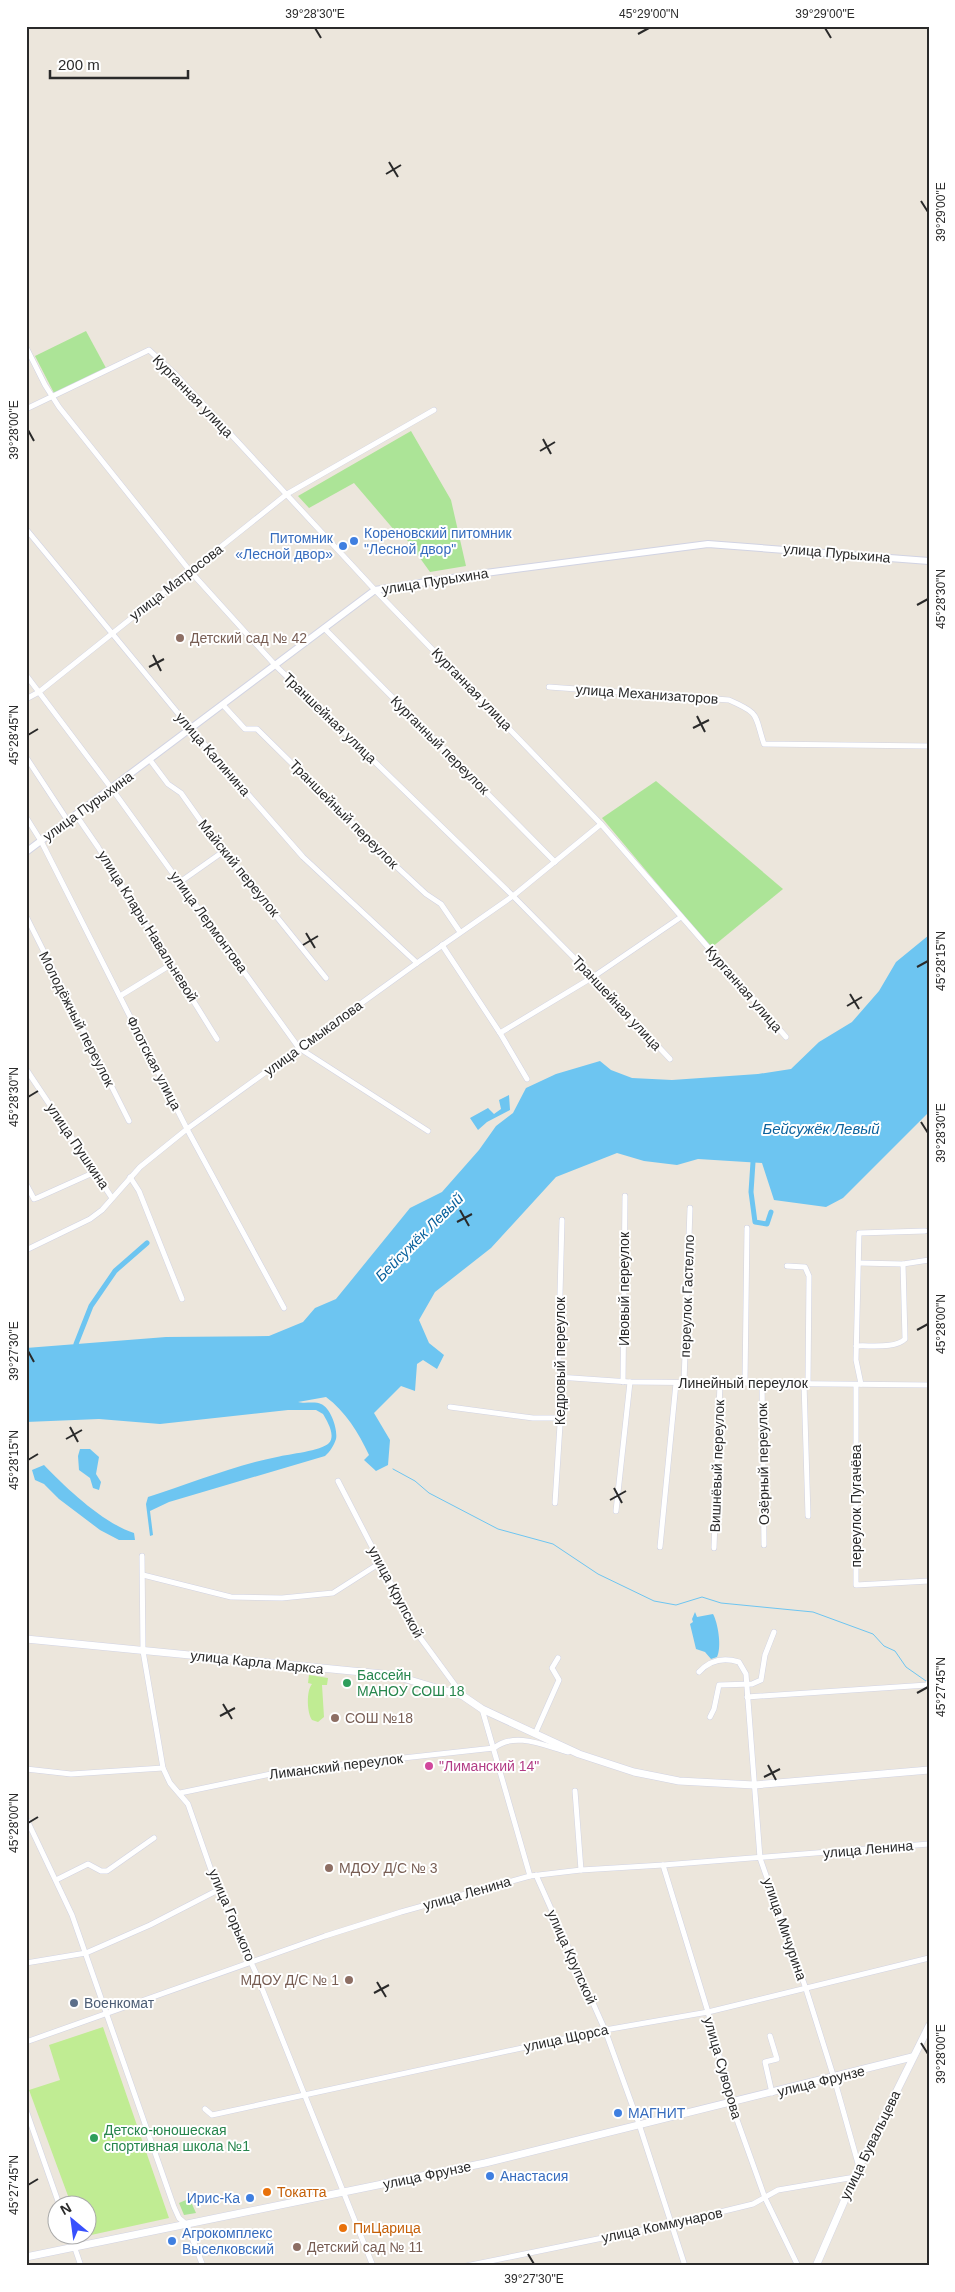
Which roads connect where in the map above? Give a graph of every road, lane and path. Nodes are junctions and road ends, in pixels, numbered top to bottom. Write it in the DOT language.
graph roads {
  1 [pos="26,347"];
  2 [pos="53,396"];
  3 [pos="26,409"];
  4 [pos="434,410"];
  5 [pos="287,494"];
  6 [pos="26,528"];
  7 [pos="929,560"];
  8 [pos="190,571"];
  9 [pos="375,590"];
  10 [pos="324,628"];
  11 [pos="112,633"];
  12 [pos="276,666"];
  13 [pos="26,675"];
  14 [pos="548,687"];
  15 [pos="39,692"];
  16 [pos="26,699"];
  17 [pos="223,705"];
  18 [pos="191,729"];
  19 [pos="929,746"];
  20 [pos="26,756"];
  21 [pos="150,760"];
  22 [pos="112,789"];
  23 [pos="76,816"];
  24 [pos="26,817"];
  25 [pos="68,821"];
  26 [pos="601,824"];
  27 [pos="41,841"];
  28 [pos="224,851"];
  29 [pos="26,852"];
  30 [pos="555,862"];
  31 [pos="180,882"];
  32 [pos="513,896"];
  33 [pos="26,916"];
  34 [pos="681,917"];
  35 [pos="460,932"];
  36 [pos="442,945"];
  37 [pos="417,962"];
  38 [pos="172,964"];
  39 [pos="593,976"];
  40 [pos="326,978"];
  41 [pos="120,996"];
  42 [pos="500,1033"];
  43 [pos="786,1037"];
  44 [pos="217,1039"];
  45 [pos="300,1048"];
  46 [pos="670,1059"];
  47 [pos="26,1069"];
  48 [pos="527,1079"];
  49 [pos="129,1121"];
  50 [pos="188,1129"];
  51 [pos="428,1130"];
  52 [pos="95,1172"];
  53 [pos="130,1177"];
  54 [pos="26,1184"];
  55 [pos="625,1196"];
  56 [pos="112,1198"];
  57 [pos="690,1208"];
  58 [pos="562,1220"];
  59 [pos="747,1228"];
  60 [pos="925,1231"];
  61 [pos="26,1250"];
  62 [pos="929,1260"];
  63 [pos="860,1263"];
  64 [pos="903,1264"];
  65 [pos="787,1266"];
  66 [pos="182,1299"];
  67 [pos="284,1308"];
  68 [pos="856,1346"];
  69 [pos="560,1378"];
  70 [pos="624,1382"];
  71 [pos="630,1382"];
  72 [pos="745,1382"];
  73 [pos="762,1382"];
  74 [pos="676,1383"];
  75 [pos="684,1383"];
  76 [pos="720,1383"];
  77 [pos="806,1383"];
  78 [pos="858,1384"];
  79 [pos="929,1384"];
  80 [pos="450,1407"];
  81 [pos="560,1418"];
  82 [pos="338,1481"];
  83 [pos="555,1503"];
  84 [pos="616,1511"];
  85 [pos="808,1516"];
  86 [pos="764,1545"];
  87 [pos="660,1547"];
  88 [pos="714,1548"];
  89 [pos="142,1556"];
  90 [pos="380,1563"];
  91 [pos="143,1575"];
  92 [pos="929,1581"];
  93 [pos="774,1632"];
  94 [pos="26,1639"];
  95 [pos="143,1651"];
  96 [pos="558,1658"];
  97 [pos="699,1672"];
  98 [pos="929,1682"];
  99 [pos="747,1684"];
  100 [pos="463,1696"];
  101 [pos="747,1697"];
  102 [pos="482,1709"];
  103 [pos="710,1717"];
  104 [pos="535,1734"];
  105 [pos="494,1748"];
  106 [pos="579,1754"];
  107 [pos="163,1768"];
  108 [pos="26,1769"];
  109 [pos="929,1770"];
  110 [pos="754,1785"];
  111 [pos="575,1791"];
  112 [pos="180,1793"];
  113 [pos="26,1818"];
  114 [pos="154,1838"];
  115 [pos="929,1844"];
  116 [pos="760,1858"];
  117 [pos="663,1865"];
  118 [pos="581,1870"];
  119 [pos="533,1875"];
  120 [pos="56,1880"];
  121 [pos="218,1890"];
  122 [pos="86,1953"];
  123 [pos="929,1958"];
  124 [pos="251,1963"];
  125 [pos="26,1964"];
  126 [pos="806,1989"];
  127 [pos="708,2012"];
  128 [pos="107,2014"];
  129 [pos="929,2026"];
  130 [pos="605,2030"];
  131 [pos="770,2036"];
  132 [pos="26,2042"];
  133 [pos="912,2058"];
  134 [pos="834,2078"];
  135 [pos="772,2093"];
  136 [pos="306,2096"];
  137 [pos="732,2103"];
  138 [pos="205,2109"];
  139 [pos="26,2110"];
  140 [pos="639,2124"];
  141 [pos="859,2167"];
  142 [pos="855,2177"];
  143 [pos="342,2192"];
  144 [pos="55,2194"];
  145 [pos="765,2198"];
  146 [pos="671,2224"];
  147 [pos="187,2225"];
  148 [pos="74,2246"];
  149 [pos="26,2257"];
  150 [pos="81,2266"];
  151 [pos="203,2266"];
  152 [pos="373,2266"];
  153 [pos="466,2266"];
  154 [pos="685,2266"];
  155 [pos="798,2266"];
  156 [pos="816,2266"];
  1 -- 2 [label="street, Траншейная улица"];
  2 -- 3 [label="street"];
  2 -- 5 [label="street, Курганная улица"];
  2 -- 8 [label="street, Траншейная улица"];
  4 -- 5 [label="street, улица Матросова"];
  5 -- 8 [label="street, улица Матросова"];
  5 -- 9 [label="street, Курганная улица"];
  6 -- 11 [label="street, улица Калинина"];
  7 -- 9 [label="street, улица Пурыхина"];
  8 -- 11 [label="street, улица Матросова"];
  8 -- 12 [label="street, Траншейная улица"];
  9 -- 10 [label="street, улица Пурыхина"];
  9 -- 26 [label="street, Курганная улица"];
  10 -- 12 [label="street, улица Пурыхина"];
  10 -- 30 [label="street, Курганный переулок"];
  11 -- 15 [label="street, улица Матросова"];
  11 -- 18 [label="street, улица Калинина"];
  12 -- 17 [label="street, улица Пурыхина"];
  12 -- 32 [label="street, Траншейная улица"];
  13 -- 15 [label="street, улица Лермонтова"];
  14 -- 19 [label="street, улица Механизаторов"];
  15 -- 16 [label="street, улица Матросова"];
  15 -- 22 [label="street, улица Лермонтова"];
  17 -- 18 [label="street, улица Пурыхина"];
  17 -- 35 [label="street, Траншейный переулок"];
  18 -- 21 [label="street, улица Пурыхина"];
  18 -- 37 [label="street, улица Калинина"];
  20 -- 25 [label="street"];
  21 -- 22 [label="street, улица Пурыхина"];
  21 -- 28 [label="street, Майский переулок"];
  22 -- 23 [label="street, улица Пурыхина"];
  22 -- 31 [label="street, улица Лермонтова"];
  23 -- 25 [label="street, улица Пурыхина"];
  23 -- 38 [label="street, улица Клары Навальневой"];
  24 -- 27 [label="street, Флотская улица"];
  25 -- 27 [label="street, улица Пурыхина"];
  26 -- 30 [label="street, улица Смыкалова"];
  26 -- 34 [label="street, Курганная улица"];
  27 -- 29 [label="street, улица Пурыхина"];
  27 -- 41 [label="street, Флотская улица"];
  28 -- 31 [label="street"];
  28 -- 40 [label="street, Майский переулок"];
  30 -- 32 [label="street, улица Смыкалова"];
  31 -- 45 [label="street, улица Лермонтова"];
  32 -- 35 [label="street, улица Смыкалова"];
  32 -- 39 [label="street, Траншейная улица"];
  33 -- 49 [label="street, Молодёжный переулок"];
  34 -- 39 [label="street"];
  34 -- 43 [label="street, Курганная улица"];
  35 -- 36 [label="street, улица Смыкалова"];
  36 -- 37 [label="street, улица Смыкалова"];
  36 -- 42 [label="street"];
  37 -- 45 [label="street, улица Смыкалова"];
  38 -- 41 [label="street"];
  38 -- 44 [label="street, улица Клары Навальневой"];
  39 -- 42 [label="street"];
  39 -- 46 [label="street, Траншейная улица"];
  41 -- 50 [label="street, Флотская улица"];
  42 -- 48 [label="street"];
  45 -- 50 [label="street, улица Смыкалова"];
  45 -- 51 [label="street, улица Лермонтова"];
  47 -- 52 [label="street, улица Пушкина"];
  50 -- 53 [label="street, улица Смыкалова"];
  50 -- 67 [label="street, Флотская улица"];
  52 -- 54 [label="street"];
  52 -- 56 [label="street, улица Пушкина"];
  53 -- 56 [label="street, улица Смыкалова"];
  53 -- 66 [label="street, улица Пушкина"];
  55 -- 70 [label="street, Ивовый переулок"];
  56 -- 61 [label="street, улица Смыкалова"];
  57 -- 75 [label="street, переулок Гастелло"];
  58 -- 69 [label="street, Кедровый переулок"];
  59 -- 72 [label="street"];
  60 -- 63 [label="street"];
  62 -- 64 [label="street"];
  63 -- 64 [label="street"];
  63 -- 68 [label="street"];
  64 -- 68 [label="street"];
  65 -- 77 [label="street"];
  68 -- 78 [label="street"];
  69 -- 70 [label="street, Линейный переулок"];
  69 -- 81 [label="street, Кедровый переулок"];
  70 -- 71 [label="street, Линейный переулок"];
  71 -- 74 [label="street, Линейный переулок"];
  71 -- 84 [label="street"];
  72 -- 73 [label="street, Линейный переулок"];
  72 -- 76 [label="street, Линейный переулок"];
  73 -- 77 [label="street, Линейный переулок"];
  73 -- 86 [label="street, Озёрный переулок"];
  74 -- 75 [label="street, Линейный переулок"];
  74 -- 87 [label="street"];
  75 -- 76 [label="street, Линейный переулок"];
  76 -- 88 [label="street, Вишнёвый переулок"];
  77 -- 78 [label="street, Линейный переулок"];
  77 -- 85 [label="street"];
  78 -- 79 [label="street, Линейный переулок"];
  78 -- 92 [label="street, переулок Пугачёва"];
  80 -- 81 [label="street"];
  81 -- 83 [label="street, Кедровый переулок"];
  82 -- 90 [label="street, улица Крупской"];
  89 -- 91 [label="street, улица Горького"];
  90 -- 91 [label="street"];
  90 -- 100 [label="street, улица Крупской"];
  91 -- 95 [label="street, улица Горького"];
  93 -- 99 [label="street"];
  94 -- 95 [label="main road, улица Карла Маркса"];
  95 -- 100 [label="main road, улица Карла Маркса"];
  95 -- 107 [label="street, улица Горького"];
  96 -- 104 [label="street"];
  97 -- 99 [label="street, улица Мичурина"];
  98 -- 101 [label="street"];
  99 -- 101 [label="street, улица Мичурина"];
  99 -- 103 [label="street"];
  100 -- 102 [label="main road, улица Карла Маркса"];
  101 -- 110 [label="street, улица Мичурина"];
  102 -- 104 [label="main road, улица Карла Маркса"];
  102 -- 105 [label="street, улица Крупской"];
  104 -- 106 [label="main road, улица Карла Маркса"];
  105 -- 106 [label="street, Лиманский переулок"];
  105 -- 112 [label="street, Лиманский переулок"];
  105 -- 119 [label="street, улица Крупской"];
  106 -- 110 [label="main road, улица Карла Маркса"];
  107 -- 108 [label="street"];
  107 -- 112 [label="street, улица Горького"];
  109 -- 110 [label="main road, улица Карла Маркса"];
  110 -- 116 [label="street, улица Мичурина"];
  111 -- 118 [label="street"];
  112 -- 121 [label="street, улица Горького"];
  113 -- 120 [label="street"];
  114 -- 120 [label="street"];
  115 -- 116 [label="street, улица Ленина"];
  116 -- 117 [label="street, улица Ленина"];
  116 -- 126 [label="street, улица Мичурина"];
  117 -- 118 [label="street, улица Ленина"];
  117 -- 127 [label="street, улица Суворова"];
  118 -- 119 [label="street, улица Ленина"];
  119 -- 124 [label="street, улица Ленина"];
  119 -- 130 [label="street, улица Крупской"];
  120 -- 122 [label="street"];
  121 -- 122 [label="street"];
  121 -- 124 [label="street, улица Горького"];
  122 -- 125 [label="street"];
  122 -- 128 [label="street"];
  123 -- 126 [label="street, улица Щорса"];
  124 -- 128 [label="street, улица Ленина"];
  124 -- 136 [label="street, улица Горького"];
  126 -- 127 [label="street, улица Щорса"];
  126 -- 134 [label="street, улица Мичурина"];
  127 -- 130 [label="street, улица Щорса"];
  127 -- 137 [label="street, улица Суворова"];
  128 -- 132 [label="street, улица Ленина"];
  128 -- 147 [label="street"];
  129 -- 133 [label="main road, улица Бувальцева"];
  130 -- 136 [label="street, улица Щорса"];
  130 -- 140 [label="street, улица Крупской"];
  131 -- 135 [label="street"];
  133 -- 134 [label="main road, улица Фрунзе"];
  133 -- 141 [label="main road, улица Бувальцева"];
  134 -- 135 [label="main road, улица Фрунзе"];
  134 -- 141 [label="street, улица Мичурина"];
  135 -- 137 [label="main road, улица Фрунзе"];
  136 -- 138 [label="street, улица Щорса"];
  136 -- 143 [label="street, улица Горького"];
  137 -- 140 [label="main road, улица Фрунзе"];
  137 -- 145 [label="street, улица Суворова"];
  139 -- 144 [label="street"];
  140 -- 143 [label="main road, улица Фрунзе"];
  140 -- 146 [label="street, улица Крупской"];
  141 -- 142 [label="main road, улица Бувальцева"];
  142 -- 145 [label="street, улица Коммунаров"];
  142 -- 156 [label="main road, улица Бувальцева"];
  143 -- 147 [label="main road, улица Фрунзе"];
  143 -- 152 [label="street, улица Горького"];
  145 -- 146 [label="street, улица Коммунаров"];
  145 -- 155 [label="street, улица Суворова"];
  146 -- 153 [label="street, улица Коммунаров"];
  146 -- 154 [label="street, улица Крупской"];
  147 -- 148 [label="main road, улица Фрунзе"];
  147 -- 151 [label="street"];
  148 -- 149 [label="main road, улица Фрунзе"];
  148 -- 150 [label="street"];
}
